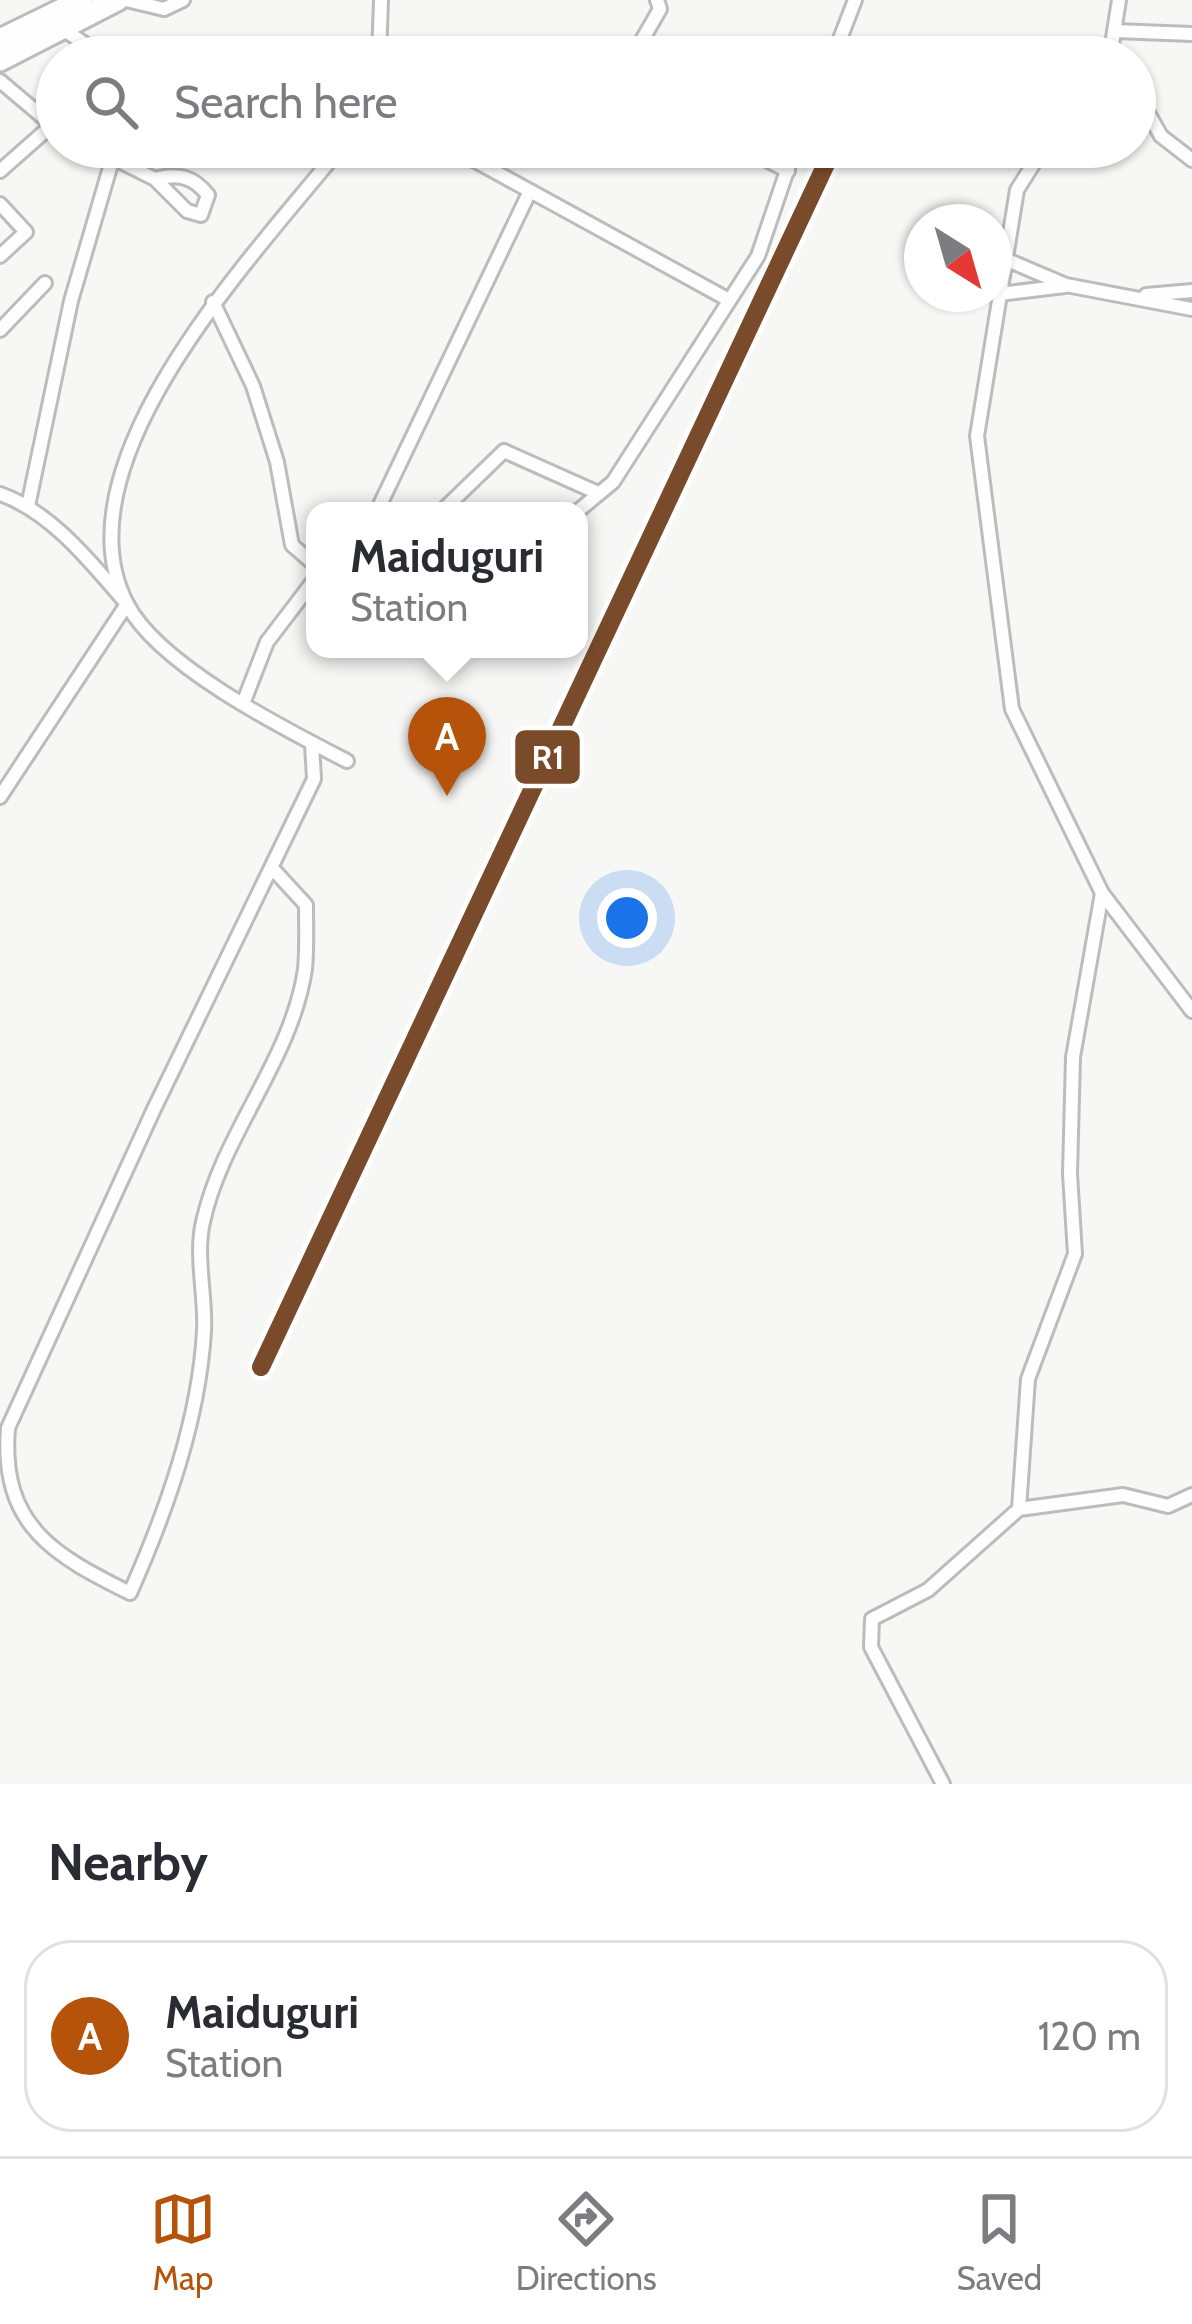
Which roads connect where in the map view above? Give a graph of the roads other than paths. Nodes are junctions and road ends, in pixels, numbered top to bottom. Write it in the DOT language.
graph roads {
  1 [pos="82,0"];
  2 [pos="121,0"];
  3 [pos="183,0"];
  4 [pos="381,0"];
  5 [pos="657,0"];
  6 [pos="855,0"];
  7 [pos="1119,0"];
  8 [pos="63,29"];
  9 [pos="1115,31"];
  10 [pos="1192,34"];
  11 [pos="49,36"];
  12 [pos="73,36"];
  13 [pos="380,36"];
  14 [pos="644,36"];
  15 [pos="840,36"];
  16 [pos="1114,36"];
  17 [pos="0,40"];
  18 [pos="36,42"];
  19 [pos="0,60"];
  20 [pos="0,81"];
  21 [pos="36,112"];
  22 [pos="1156,127"];
  23 [pos="36,143"];
  24 [pos="1192,160"];
  25 [pos="109,168"];
  26 [pos="138,168"];
  27 [pos="324,168"];
  28 [pos="488,168"];
  29 [pos="782,168"];
  30 [pos="789,168"];
  31 [pos="1031,168"];
  32 [pos="788,171"];
  33 [pos="0,172"];
  34 [pos="155,179"];
  35 [pos="530,191"];
  36 [pos="0,204"];
  37 [pos="1012,219"];
  38 [pos="0,256"];
  39 [pos="1012,263"];
  40 [pos="45,283"];
  41 [pos="1066,285"];
  42 [pos="1192,291"];
  43 [pos="1012,292"];
  44 [pos="1142,297"];
  45 [pos="729,300"];
  46 [pos="213,302"];
  47 [pos="1192,309"];
  48 [pos="996,312"];
  49 [pos="0,330"];
  50 [pos="598,493"];
  51 [pos="0,494"];
  52 [pos="381,502"];
  53 [pos="451,502"];
  54 [pos="588,502"];
  55 [pos="28,506"];
  56 [pos="306,557"];
  57 [pos="306,591"];
  58 [pos="127,604"];
  59 [pos="244,701"];
  60 [pos="312,744"];
  61 [pos="347,761"];
  62 [pos="0,797"];
  63 [pos="272,868"];
  64 [pos="1102,893"];
  65 [pos="1192,1011"];
  66 [pos="1192,1495"];
  67 [pos="1019,1509"];
  68 [pos="943,1784"];
  1 -- 17 [label="highway"];
  2 -- 3 [label="street"];
  2 -- 8 [label="highway"];
  4 -- 13 [label="street"];
  5 -- 14 [label="street"];
  6 -- 15 [label="street"];
  7 -- 9 [label="street"];
  8 -- 11 [label="highway"];
  8 -- 12 [label="street"];
  9 -- 10 [label="street"];
  9 -- 16 [label="street"];
  18 -- 19 [label="highway"];
  20 -- 21 [label="street"];
  22 -- 24 [label="street"];
  23 -- 33 [label="street"];
  25 -- 55 [label="street"];
  26 -- 34 [label="street"];
  27 -- 46 [label="street"];
  28 -- 35 [label="street"];
  29 -- 32 [label="street"];
  30 -- 32 [label="street"];
  31 -- 37 [label="street"];
  32 -- 45 [label="street"];
  35 -- 45 [label="street"];
  35 -- 52 [label="street"];
  36 -- 38 [label="street"];
  39 -- 41 [label="street"];
  40 -- 49 [label="street"];
  41 -- 43 [label="street"];
  41 -- 44 [label="street"];
  42 -- 44 [label="street"];
  44 -- 47 [label="street"];
  45 -- 50 [label="street"];
  46 -- 56 [label="street"];
  46 -- 58 [label="street"];
  48 -- 64 [label="street"];
  50 -- 53 [label="street"];
  50 -- 54 [label="street"];
  51 -- 55 [label="street"];
  55 -- 58 [label="street"];
  57 -- 59 [label="street"];
  58 -- 59 [label="street"];
  58 -- 62 [label="street"];
  59 -- 60 [label="street"];
  60 -- 61 [label="street"];
  60 -- 63 [label="street"];
  63 -- 63 [label="street"];
  64 -- 65 [label="street"];
  64 -- 67 [label="street"];
  66 -- 67 [label="street"];
  67 -- 68 [label="street"];
}
